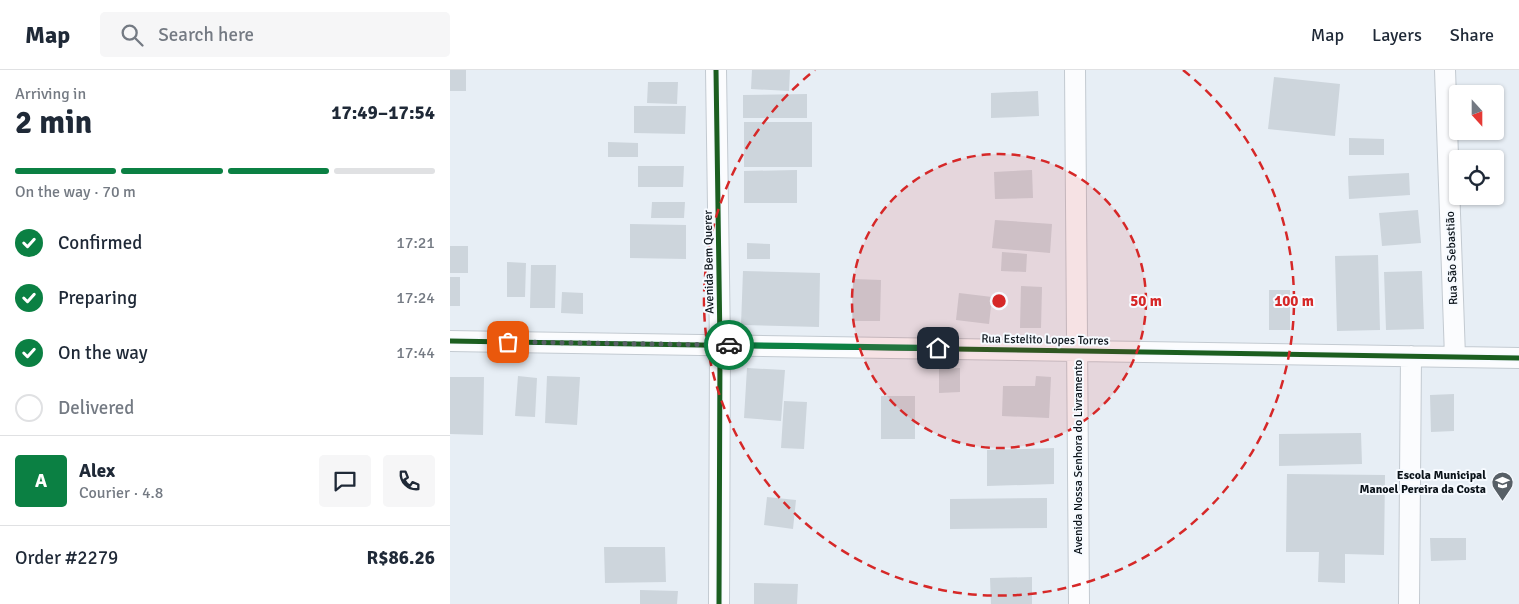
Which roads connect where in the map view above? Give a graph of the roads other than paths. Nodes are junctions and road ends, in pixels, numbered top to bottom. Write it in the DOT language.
graph roads {
  1 [pos="716,70"];
  2 [pos="1075,70"];
  3 [pos="1445,70"];
  4 [pos="450,340"];
  5 [pos="720,345"];
  6 [pos="1078,350"];
  7 [pos="1411,356"];
  8 [pos="1455,357"];
  9 [pos="1519,358"];
  10 [pos="719,604"];
  11 [pos="1079,604"];
  12 [pos="1409,604"];
  1 -- 5 [label="street, Avenida Bem Querer"];
  2 -- 6 [label="street, Avenida Nossa Senhora do Livramento"];
  3 -- 8 [label="street, Rua São Sebastião"];
  4 -- 5 [label="street, Rua Estelito Lopes Torres"];
  5 -- 6 [label="street, Rua Estelito Lopes Torres"];
  5 -- 10 [label="street, Avenida Bem Querer"];
  6 -- 7 [label="street, Rua Estelito Lopes Torres"];
  6 -- 11 [label="street, Avenida Nossa Senhora do Livramento"];
  7 -- 8 [label="street, Rua Estelito Lopes Torres"];
  7 -- 12 [label="street"];
  8 -- 9 [label="street, Rua Estelito Lopes Torres"];
}
